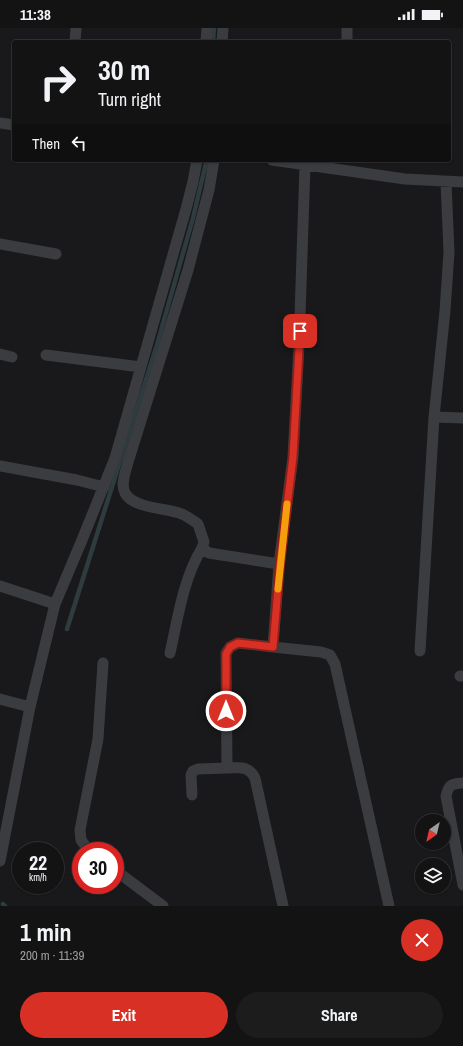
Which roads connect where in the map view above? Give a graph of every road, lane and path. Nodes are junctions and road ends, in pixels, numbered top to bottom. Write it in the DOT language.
graph roads {
  1 [pos="76,28"];
  2 [pos="207,28"];
  3 [pos="223,28"];
  4 [pos="347,28"];
  5 [pos="75,40"];
  6 [pos="206,40"];
  7 [pos="222,40"];
  8 [pos="347,40"];
  9 [pos="0,123"];
  10 [pos="12,125"];
  11 [pos="197,162"];
  12 [pos="214,162"];
  13 [pos="285,162"];
  14 [pos="305,165"];
  15 [pos="346,165"];
  16 [pos="446,182"];
  17 [pos="463,182"];
  18 [pos="0,244"];
  19 [pos="56,254"];
  20 [pos="0,354"];
  21 [pos="46,355"];
  22 [pos="12,357"];
  23 [pos="141,367"];
  24 [pos="434,417"];
  25 [pos="463,418"];
  26 [pos="0,466"];
  27 [pos="104,487"];
  28 [pos="202,548"];
  29 [pos="280,564"];
  30 [pos="0,586"];
  31 [pos="55,604"];
  32 [pos="273,647"];
  33 [pos="420,651"];
  34 [pos="170,653"];
  35 [pos="103,664"];
  36 [pos="0,699"];
  37 [pos="30,707"];
  38 [pos="227,768"];
  39 [pos="463,783"];
  40 [pos="192,795"];
  41 [pos="82,842"];
  42 [pos="0,861"];
  43 [pos="124,877"];
  44 [pos="463,885"];
  45 [pos="164,906"];
  46 [pos="283,906"];
  47 [pos="389,906"];
  1 -- 5 [label="street"];
  2 -- 6 [label="street"];
  3 -- 7 [label="street"];
  4 -- 8 [label="street"];
  9 -- 10 [label="street"];
  11 -- 23 [label="street"];
  12 -- 28 [label="street"];
  13 -- 14 [label="street"];
  14 -- 15 [label="street"];
  14 -- 29 [label="street"];
  15 -- 16 [label="street"];
  16 -- 17 [label="street"];
  16 -- 24 [label="street"];
  18 -- 19 [label="street"];
  20 -- 22 [label="street"];
  21 -- 23 [label="street"];
  23 -- 27 [label="street"];
  24 -- 25 [label="street"];
  24 -- 33 [label="street"];
  26 -- 27 [label="street"];
  27 -- 31 [label="street"];
  28 -- 29 [label="street"];
  28 -- 34 [label="street"];
  29 -- 32 [label="street"];
  30 -- 31 [label="street"];
  31 -- 37 [label="street"];
  32 -- 38 [label="street"];
  32 -- 47 [label="street"];
  35 -- 41 [label="street"];
  36 -- 37 [label="street"];
  37 -- 42 [label="street"];
  38 -- 40 [label="street"];
  38 -- 46 [label="street"];
  39 -- 44 [label="street"];
  43 -- 45 [label="street"];
}
